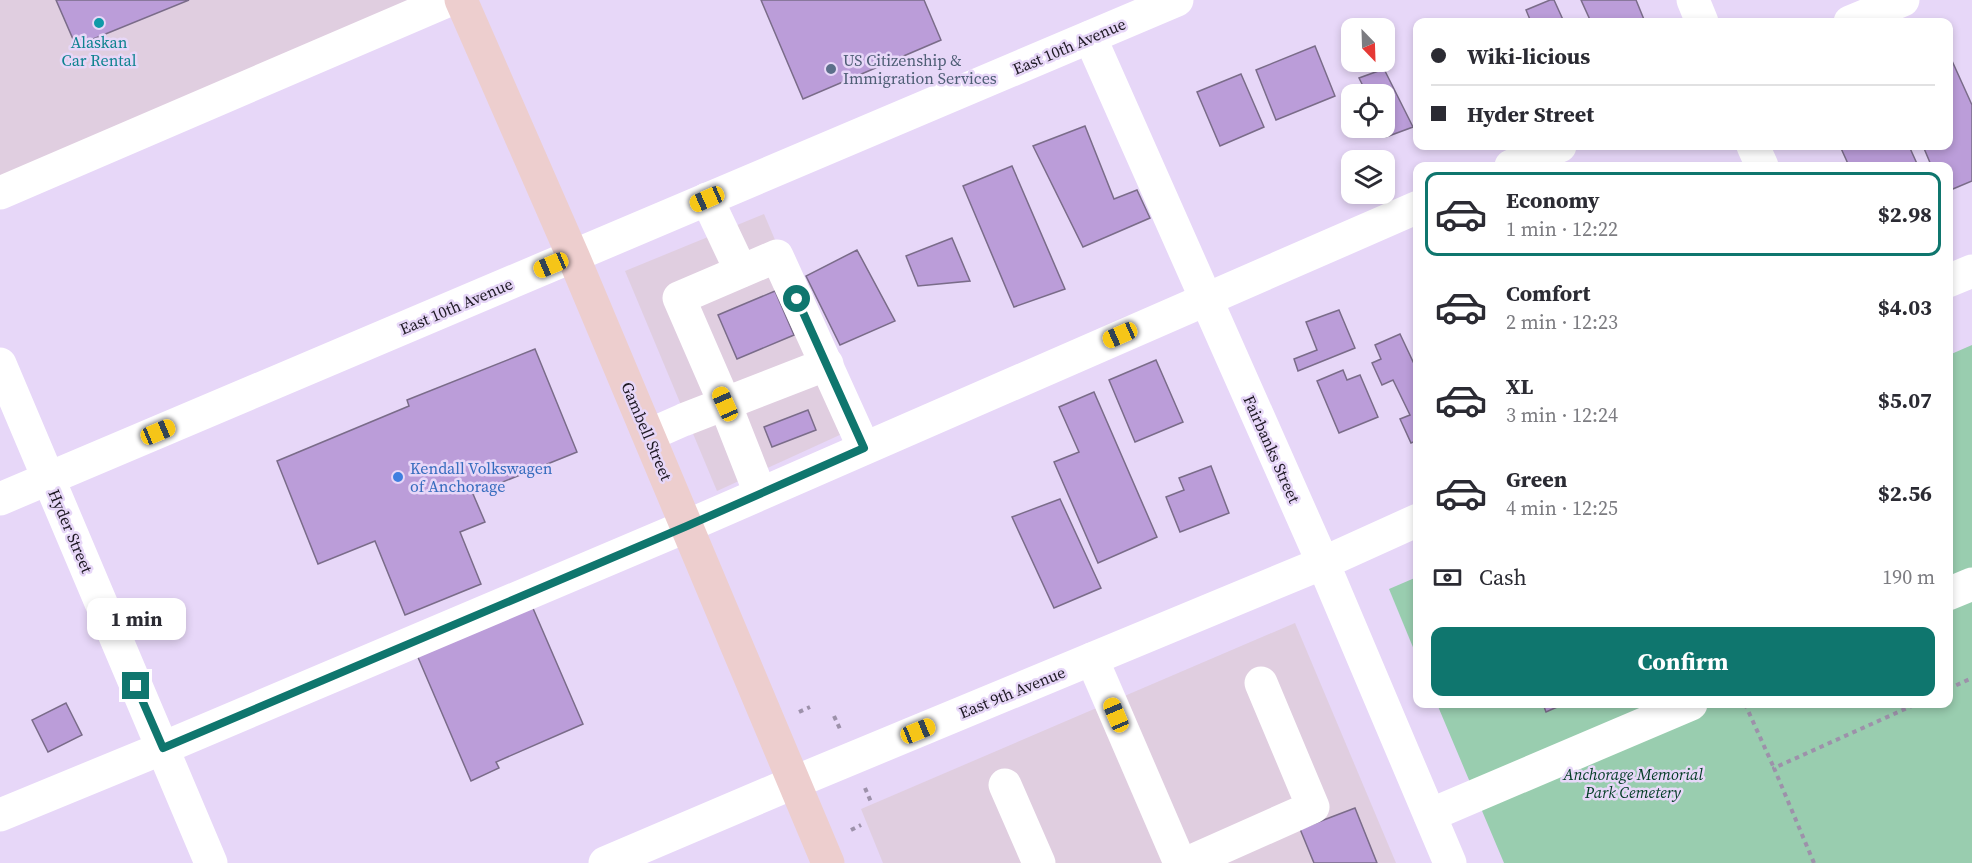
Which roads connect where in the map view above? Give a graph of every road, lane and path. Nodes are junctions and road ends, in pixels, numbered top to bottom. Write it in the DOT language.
graph roads {
  1 [pos="448,0"];
  2 [pos="461,0"];
  3 [pos="1177,0"];
  4 [pos="1693,0"];
  5 [pos="1903,0"];
  6 [pos="1700,18"];
  7 [pos="1860,18"];
  8 [pos="1090,37"];
  9 [pos="1550,150"];
  10 [pos="1521,162"];
  11 [pos="0,193"];
  12 [pos="707,199"];
  13 [pos="1413,209"];
  14 [pos="573,256"];
  15 [pos="741,271"];
  16 [pos="1972,272"];
  17 [pos="1953,279"];
  18 [pos="1206,298"];
  19 [pos="0,364"];
  20 [pos="827,364"];
  21 [pos="725,404"];
  22 [pos="649,435"];
  23 [pos="864,448"];
  24 [pos="49,479"];
  25 [pos="760,493"];
  26 [pos="0,500"];
  27 [pos="1413,522"];
  28 [pos="687,526"];
  29 [pos="1323,563"];
  30 [pos="1972,584"];
  31 [pos="1953,592"];
  32 [pos="1092,659"];
  33 [pos="1972,678"];
  34 [pos="1261,683"];
  35 [pos="1953,687"];
  36 [pos="1682,708"];
  37 [pos="1747,708"];
  38 [pos="1907,708"];
  39 [pos="163,748"];
  40 [pos="1774,768"];
  41 [pos="795,782"];
  42 [pos="1005,785"];
  43 [pos="0,815"];
  44 [pos="1430,815"];
  45 [pos="212,863"];
  46 [pos="605,863"];
  47 [pos="828,863"];
  48 [pos="1039,863"];
  49 [pos="1180,863"];
  50 [pos="1188,863"];
  51 [pos="1450,863"];
  52 [pos="1814,863"];
  1 -- 11 [label="street"];
  2 -- 14 [label="highway, Gambell Street"];
  3 -- 8 [label="street, East 10th Avenue"];
  4 -- 6 [label="street"];
  5 -- 7 [label="street"];
  8 -- 12 [label="street, East 10th Avenue"];
  8 -- 18 [label="street, Fairbanks Street"];
  9 -- 10 [label="street"];
  12 -- 14 [label="street, East 10th Avenue"];
  12 -- 15 [label="street"];
  13 -- 18 [label="street"];
  14 -- 22 [label="highway, Gambell Street"];
  14 -- 24 [label="street, East 10th Avenue"];
  15 -- 20 [label="street"];
  15 -- 21 [label="street"];
  16 -- 17 [label="street"];
  18 -- 23 [label="street"];
  18 -- 29 [label="street, Fairbanks Street"];
  19 -- 24 [label="street, Hyder Street"];
  20 -- 21 [label="street"];
  20 -- 23 [label="street"];
  21 -- 22 [label="street"];
  21 -- 25 [label="street"];
  22 -- 28 [label="highway, Gambell Street"];
  23 -- 25 [label="street"];
  24 -- 26 [label="street, East 10th Avenue"];
  24 -- 39 [label="street, Hyder Street"];
  25 -- 28 [label="street"];
  27 -- 29 [label="street, East 9th Avenue"];
  28 -- 39 [label="street"];
  28 -- 41 [label="highway, Gambell Street"];
  29 -- 32 [label="street, East 9th Avenue"];
  29 -- 44 [label="street, Fairbanks Street"];
  30 -- 31 [label="street"];
  32 -- 41 [label="street, East 9th Avenue"];
  32 -- 49 [label="street"];
  33 -- 35 [label="path"];
  34 -- 50 [label="street"];
  36 -- 44 [label="street"];
  37 -- 40 [label="path"];
  38 -- 40 [label="path"];
  39 -- 43 [label="street"];
  39 -- 45 [label="street, Hyder Street"];
  40 -- 52 [label="path"];
  41 -- 46 [label="street, East 9th Avenue"];
  41 -- 47 [label="highway, Gambell Street"];
  42 -- 48 [label="street"];
  44 -- 51 [label="street, Fairbanks Street"];
}
